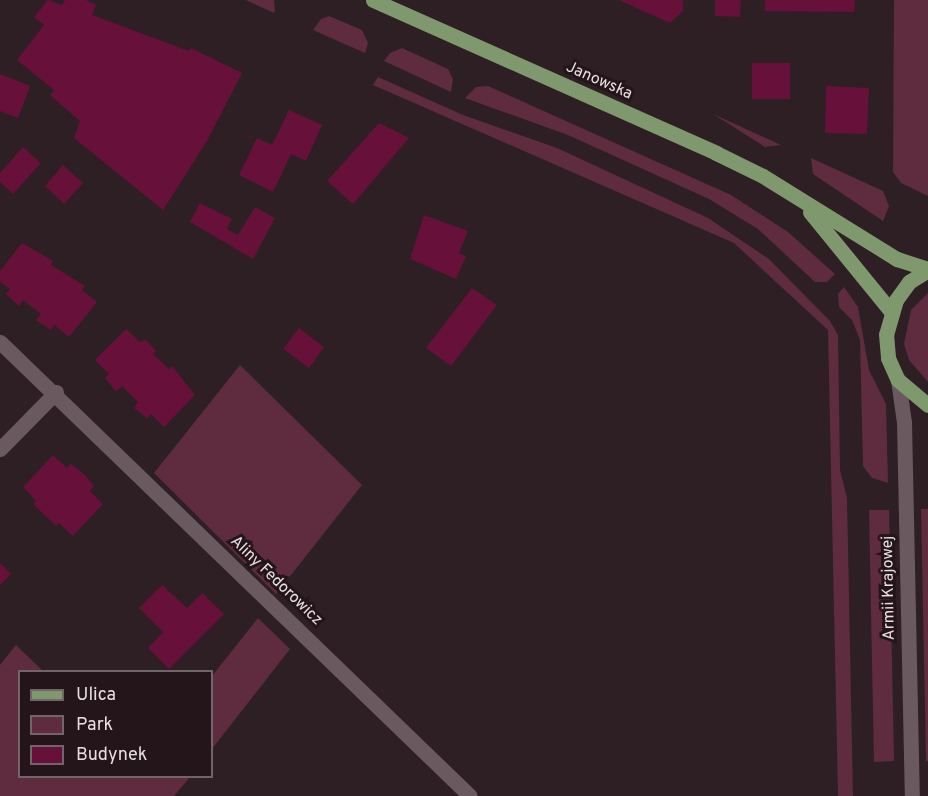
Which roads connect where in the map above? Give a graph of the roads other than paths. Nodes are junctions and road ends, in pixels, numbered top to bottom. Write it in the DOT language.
graph roads {
  1 [pos="373,0"];
  2 [pos="804,205"];
  3 [pos="928,269"];
  4 [pos="890,310"];
  5 [pos="0,342"];
  6 [pos="898,380"];
  7 [pos="56,392"];
  8 [pos="928,405"];
  9 [pos="0,449"];
  10 [pos="470,796"];
  11 [pos="912,796"];
  1 -- 2 [label="main road, Janowska"];
  2 -- 3 [label="main road, Janowska"];
  2 -- 4 [label="main road, Janowska"];
  3 -- 4 [label="main road"];
  4 -- 6 [label="main road"];
  5 -- 7 [label="street, Aliny Fedorowicz"];
  6 -- 8 [label="main road"];
  6 -- 11 [label="street, Armii Krajowej"];
  7 -- 9 [label="street"];
  7 -- 10 [label="street, Aliny Fedorowicz"];
}
